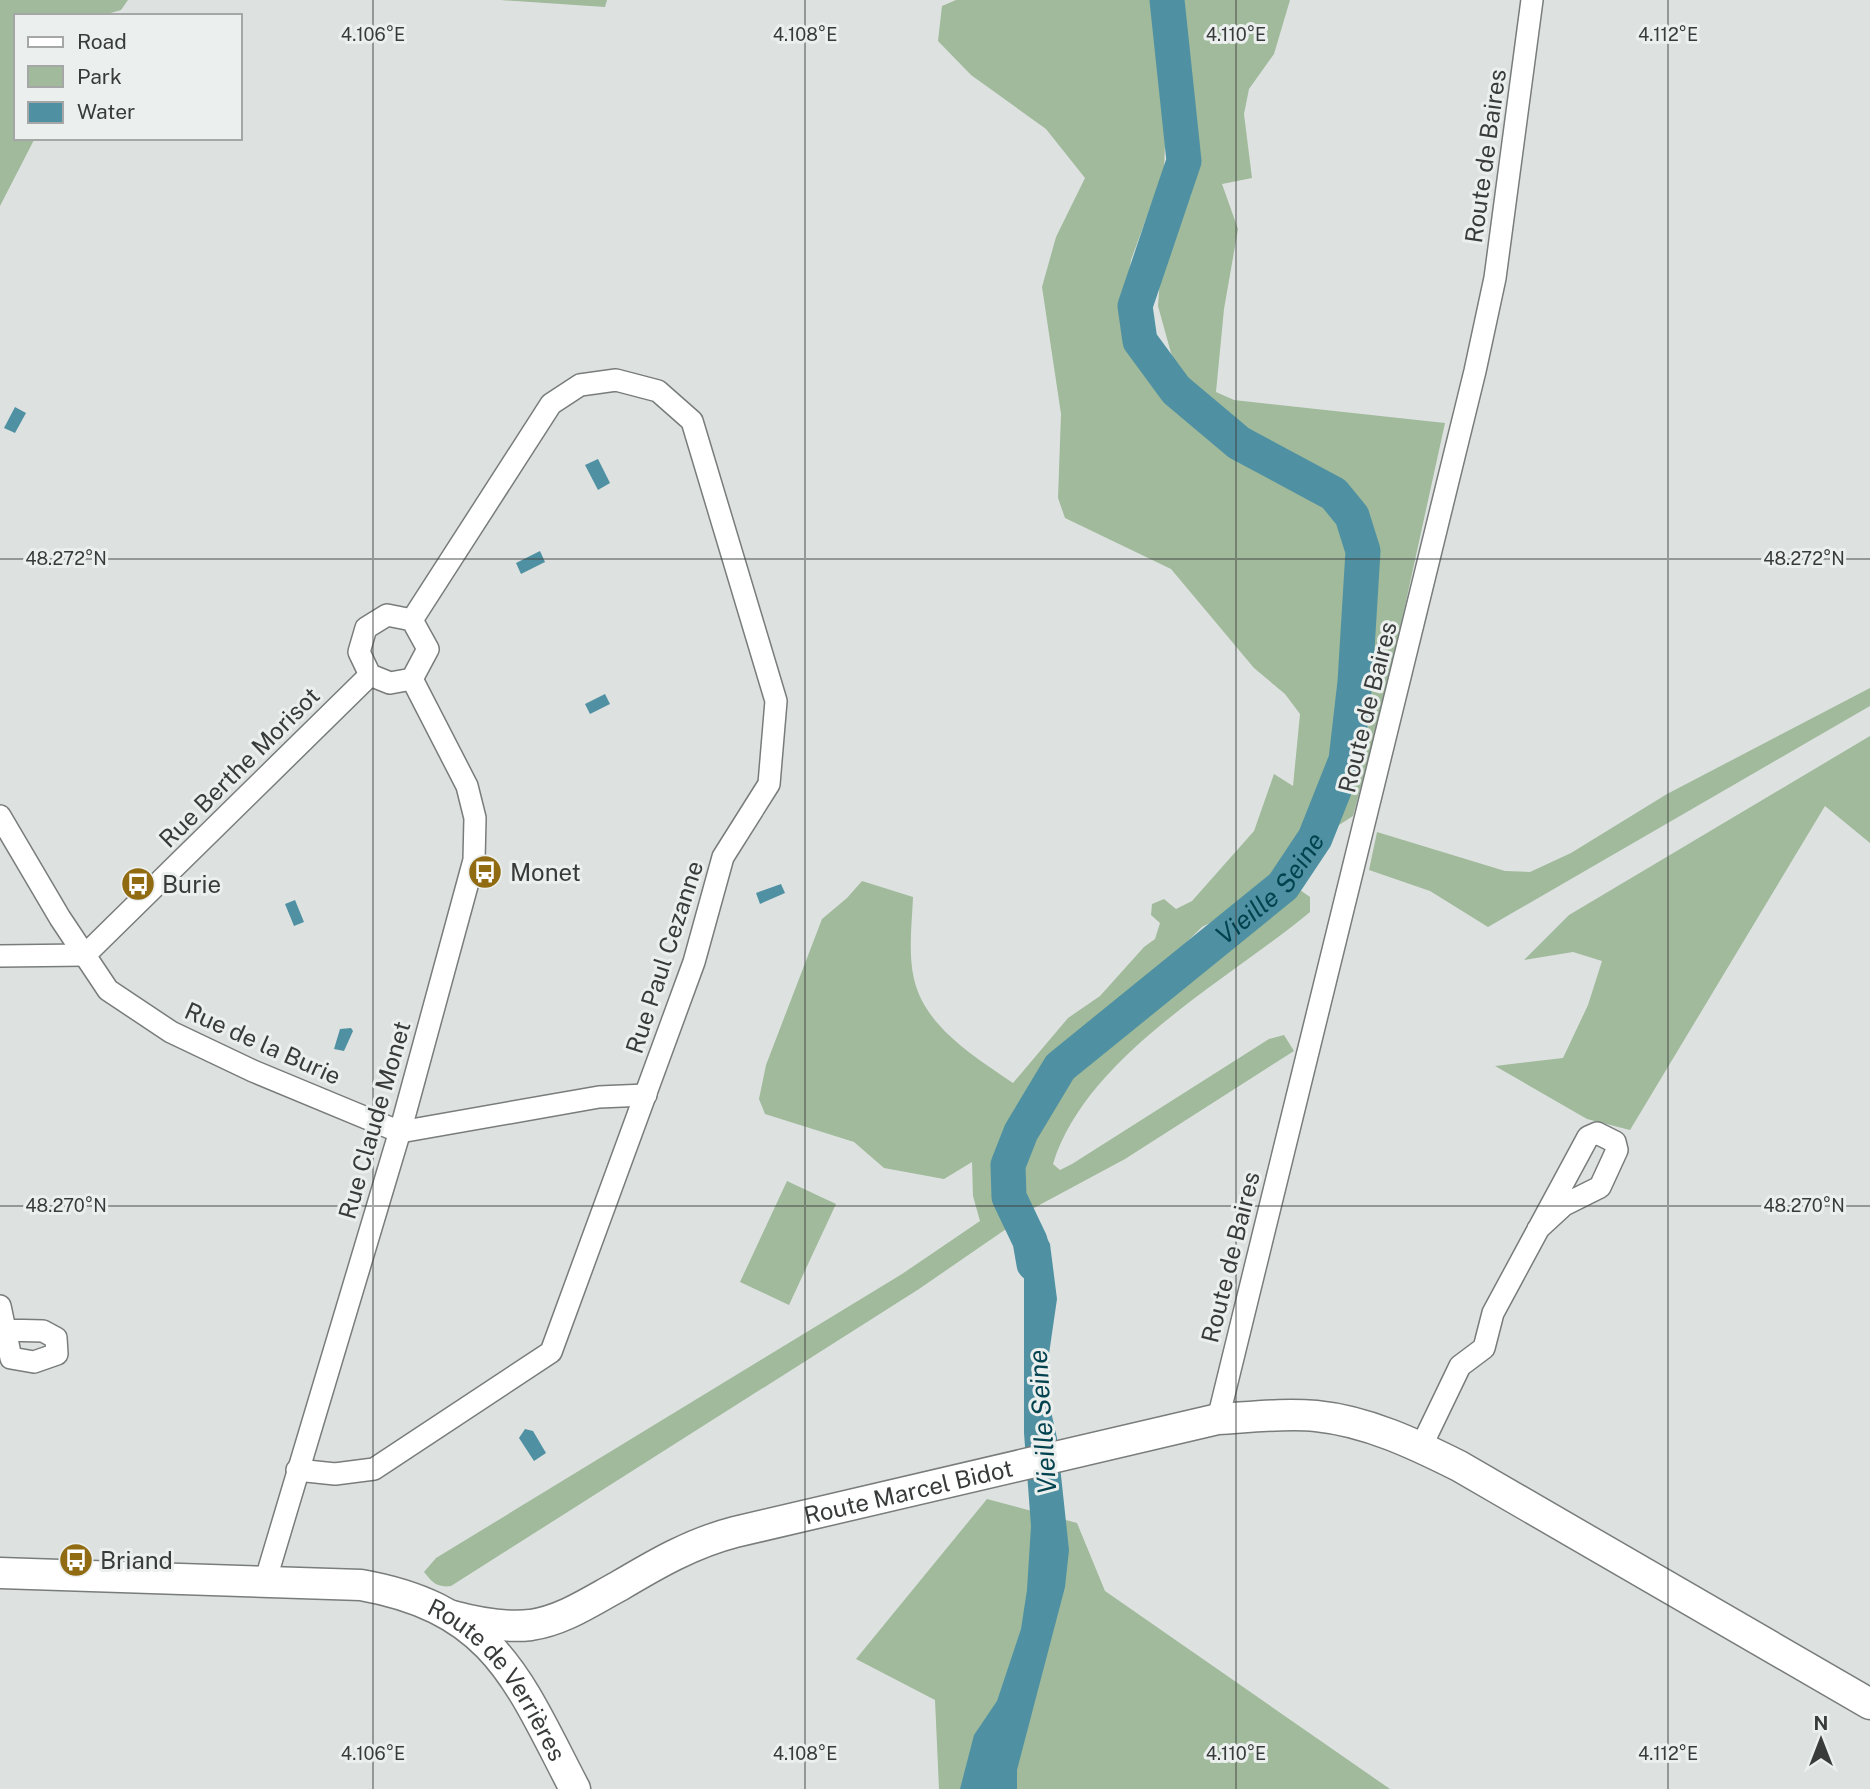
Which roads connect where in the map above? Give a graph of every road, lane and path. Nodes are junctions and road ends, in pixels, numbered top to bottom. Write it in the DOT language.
graph roads {
  1 [pos="1532,0"];
  2 [pos="412,620"];
  3 [pos="370,675"];
  4 [pos="412,678"];
  5 [pos="0,816"];
  6 [pos="85,955"];
  7 [pos="0,956"];
  8 [pos="646,1095"];
  9 [pos="400,1132"];
  10 [pos="1538,1229"];
  11 [pos="0,1306"];
  12 [pos="3,1330"];
  13 [pos="1219,1419"];
  14 [pos="1421,1447"];
  15 [pos="297,1470"];
  16 [pos="0,1573"];
  17 [pos="265,1582"];
  18 [pos="452,1615"];
  19 [pos="1870,1704"];
  20 [pos="575,1789"];
  1 -- 13 [label="street, Route de Baires"];
  2 -- 3 [label="street"];
  2 -- 4 [label="street"];
  2 -- 8 [label="street, Rue Paul Cezanne"];
  3 -- 4 [label="street"];
  3 -- 6 [label="street, Rue Berthe Morisot"];
  4 -- 9 [label="street, Rue Claude Monet"];
  5 -- 6 [label="street, Rue de la Burie"];
  6 -- 7 [label="street"];
  6 -- 9 [label="street, Rue de la Burie"];
  8 -- 9 [label="street"];
  8 -- 15 [label="street, Rue Paul Cezanne"];
  9 -- 15 [label="street, Rue Claude Monet"];
  10 -- 14 [label="street"];
  11 -- 12 [label="street"];
  13 -- 14 [label="street, Route Marcel Bidot"];
  13 -- 18 [label="street, Route Marcel Bidot"];
  14 -- 19 [label="street, Route Marcel Bidot"];
  15 -- 17 [label="street, Rue Claude Monet"];
  16 -- 17 [label="street, Route de Verrières"];
  17 -- 18 [label="street, Route de Verrières"];
  18 -- 20 [label="street, Route de Verrières"];
}
